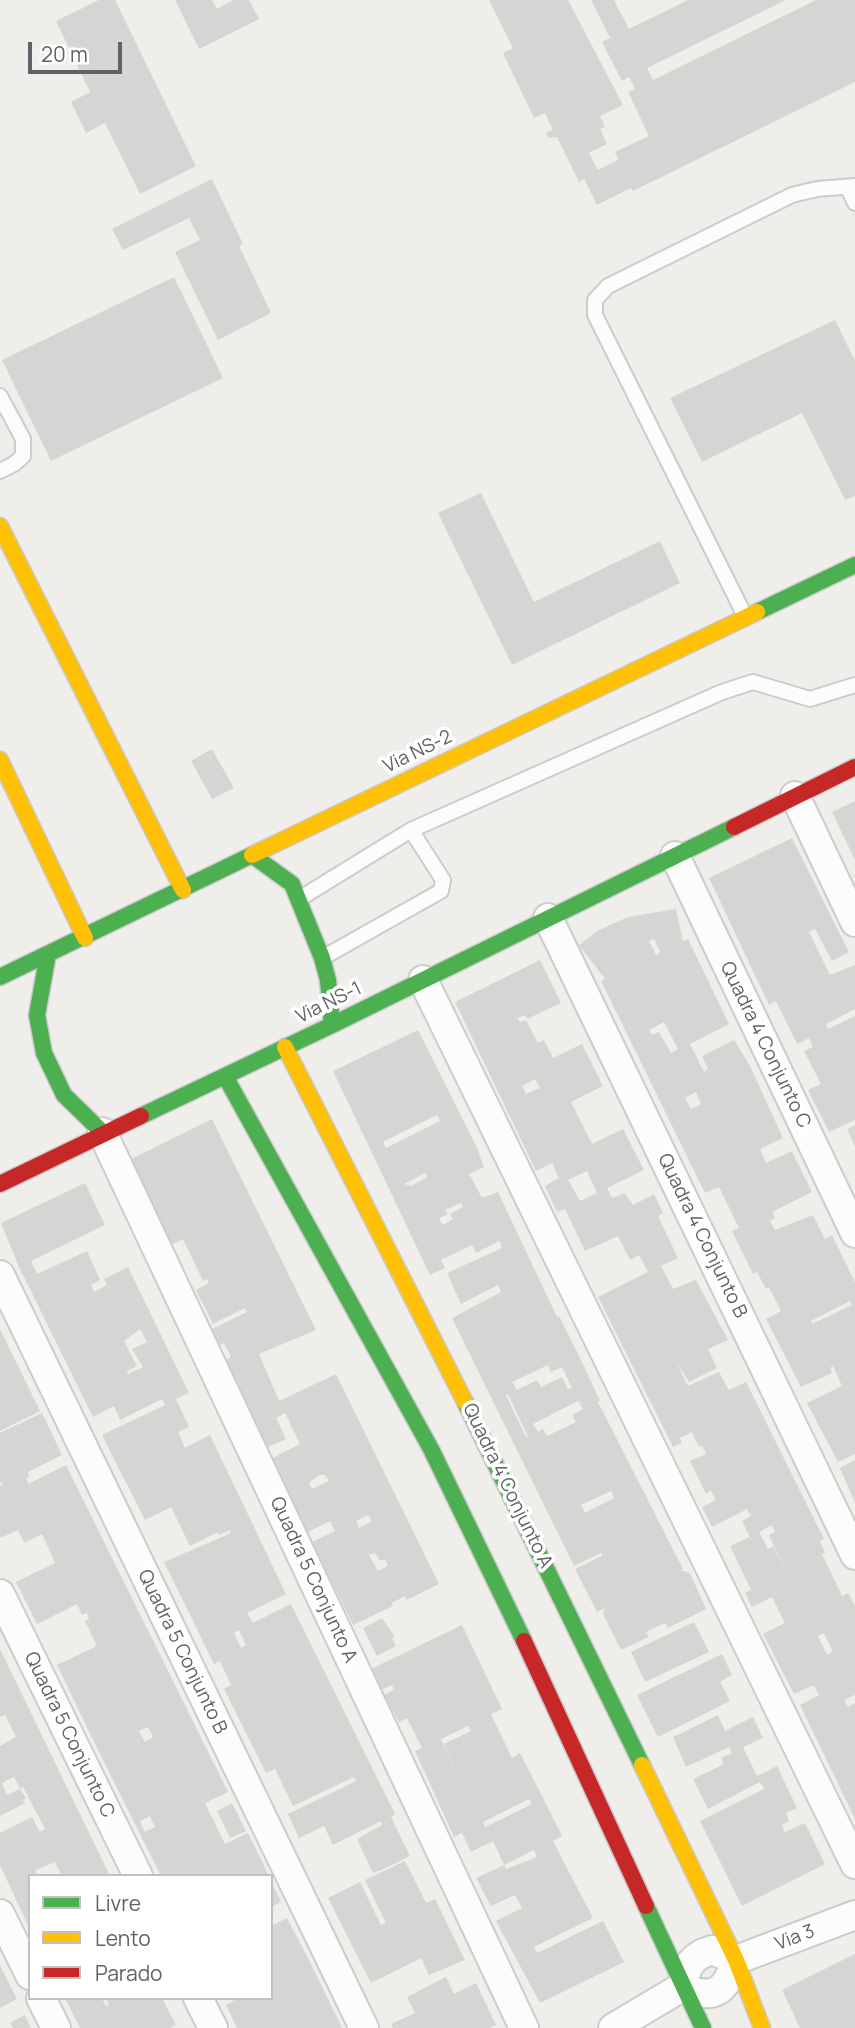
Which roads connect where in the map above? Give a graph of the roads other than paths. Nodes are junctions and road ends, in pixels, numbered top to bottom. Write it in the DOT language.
graph roads {
  1 [pos="852,187"];
  2 [pos="855,203"];
  3 [pos="0,396"];
  4 [pos="0,471"];
  5 [pos="0,526"];
  6 [pos="855,565"];
  7 [pos="746,618"];
  8 [pos="855,685"];
  9 [pos="0,760"];
  10 [pos="855,767"];
  11 [pos="4,781"];
  12 [pos="795,796"];
  13 [pos="411,830"];
  14 [pos="252,855"];
  15 [pos="675,856"];
  16 [pos="183,890"];
  17 [pos="299,899"];
  18 [pos="548,918"];
  19 [pos="855,922"];
  20 [pos="85,938"];
  21 [pos="48,954"];
  22 [pos="322,958"];
  23 [pos="0,978"];
  24 [pos="423,980"];
  25 [pos="332,1025"];
  26 [pos="285,1047"];
  27 [pos="225,1076"];
  28 [pos="102,1132"];
  29 [pos="0,1184"];
  30 [pos="855,1233"];
  31 [pos="0,1275"];
  32 [pos="476,1422"];
  33 [pos="431,1449"];
  34 [pos="503,1517"];
  35 [pos="524,1520"];
  36 [pos="855,1555"];
  37 [pos="0,1594"];
  38 [pos="855,1864"];
  39 [pos="137,1874"];
  40 [pos="0,1914"];
  41 [pos="855,1915"];
  42 [pos="736,1960"];
  43 [pos="28,1971"];
  44 [pos="682,1987"];
  45 [pos="42,2000"];
  46 [pos="199,2000"];
  47 [pos="55,2028"];
  48 [pos="213,2028"];
  49 [pos="364,2028"];
  50 [pos="524,2028"];
  51 [pos="612,2028"];
  52 [pos="703,2028"];
  53 [pos="762,2028"];
  1 -- 2 [label="lane"];
  1 -- 7 [label="lane"];
  3 -- 4 [label="lane"];
  5 -- 16 [label="street"];
  6 -- 7 [label="street, Via NS-2"];
  7 -- 14 [label="street, Via NS-2"];
  8 -- 13 [label="lane"];
  9 -- 11 [label="street"];
  10 -- 12 [label="street"];
  11 -- 20 [label="street"];
  12 -- 15 [label="street"];
  12 -- 19 [label="street"];
  13 -- 17 [label="lane"];
  13 -- 22 [label="lane"];
  14 -- 16 [label="street, Via NS-2"];
  14 -- 17 [label="street"];
  15 -- 18 [label="street, Via NS-1"];
  15 -- 30 [label="street, Quadra 4 Conjunto C"];
  16 -- 20 [label="street, Via NS-2"];
  17 -- 22 [label="street"];
  18 -- 24 [label="street, Via NS-1"];
  18 -- 36 [label="street, Quadra 4 Conjunto B"];
  20 -- 21 [label="street, Via NS-2"];
  21 -- 23 [label="street, Via NS-2"];
  21 -- 28 [label="street"];
  22 -- 25 [label="street"];
  24 -- 25 [label="street, Via NS-1"];
  24 -- 38 [label="street"];
  25 -- 26 [label="street, Via NS-1"];
  26 -- 27 [label="street, Via NS-1"];
  26 -- 32 [label="street, Quadra 4 Conjunto A"];
  27 -- 28 [label="street, Via NS-1"];
  27 -- 33 [label="street"];
  28 -- 29 [label="street, Via NS-1"];
  28 -- 50 [label="street, Quadra 5 Conjunto A"];
  31 -- 49 [label="street, Quadra 5 Conjunto B"];
  32 -- 33 [label="street"];
  32 -- 35 [label="street, Quadra 4 Conjunto A"];
  33 -- 44 [label="street"];
  34 -- 35 [label="street"];
  35 -- 42 [label="street, Quadra 4 Conjunto A"];
  37 -- 39 [label="street, Quadra 5 Conjunto C"];
  40 -- 43 [label="street"];
  41 -- 42 [label="street, Via 3"];
  42 -- 44 [label="street"];
  42 -- 53 [label="street, Quadra 4 Conjunto A"];
  44 -- 51 [label="street"];
  44 -- 52 [label="street"];
  45 -- 47 [label="street"];
  46 -- 48 [label="street"];
}
